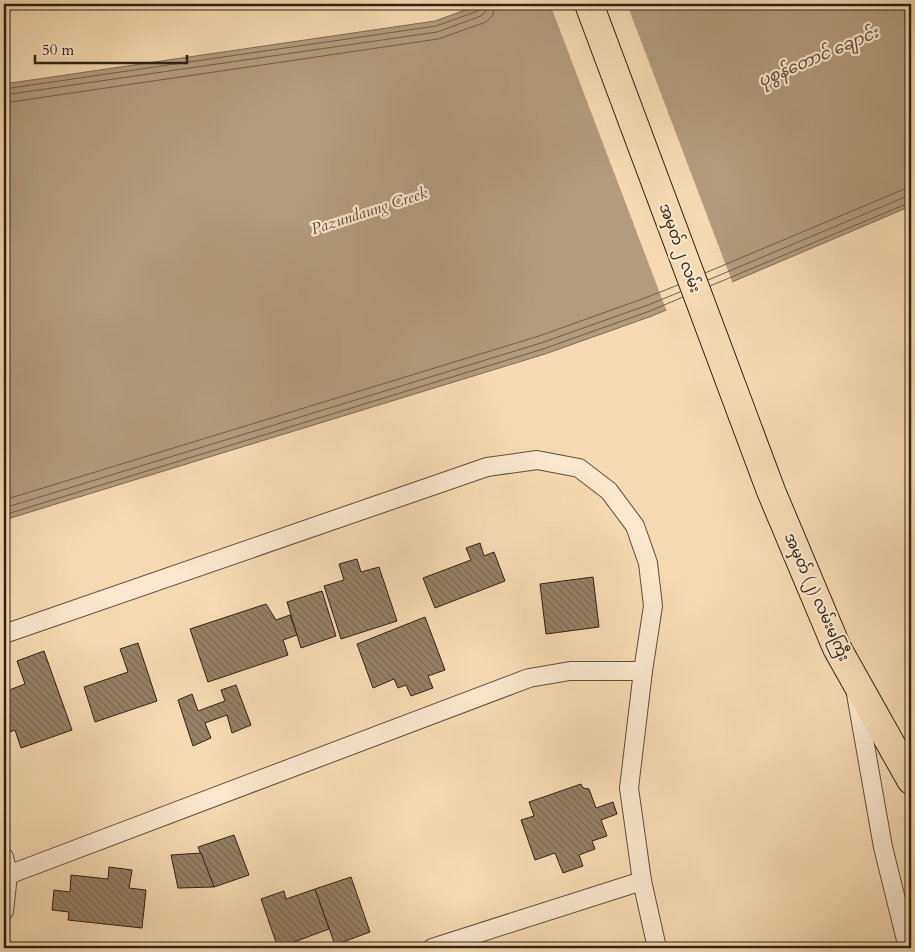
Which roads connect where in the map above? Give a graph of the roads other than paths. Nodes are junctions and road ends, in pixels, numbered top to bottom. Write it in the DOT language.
graph roads {
  1 [pos="589,4"];
  2 [pos="771,491"];
  3 [pos="4,634"];
  4 [pos="643,671"];
  5 [pos="853,677"];
  6 [pos="911,780"];
  7 [pos="4,857"];
  8 [pos="8,875"];
  9 [pos="642,881"];
  10 [pos="4,911"];
  11 [pos="432,948"];
  12 [pos="657,948"];
  13 [pos="908,948"];
  1 -- 2 [label="main road, အမှတ် ၂ လမ်း"];
  2 -- 5 [label="main road, အမှတ် (၂) လမ်းမကြီး"];
  3 -- 4 [label="street"];
  4 -- 8 [label="street"];
  4 -- 9 [label="street"];
  5 -- 6 [label="main road, အမှတ် (၂) လမ်းမကြီး"];
  5 -- 13 [label="street"];
  7 -- 8 [label="street"];
  8 -- 10 [label="street"];
  9 -- 11 [label="street"];
  9 -- 12 [label="street"];
}
